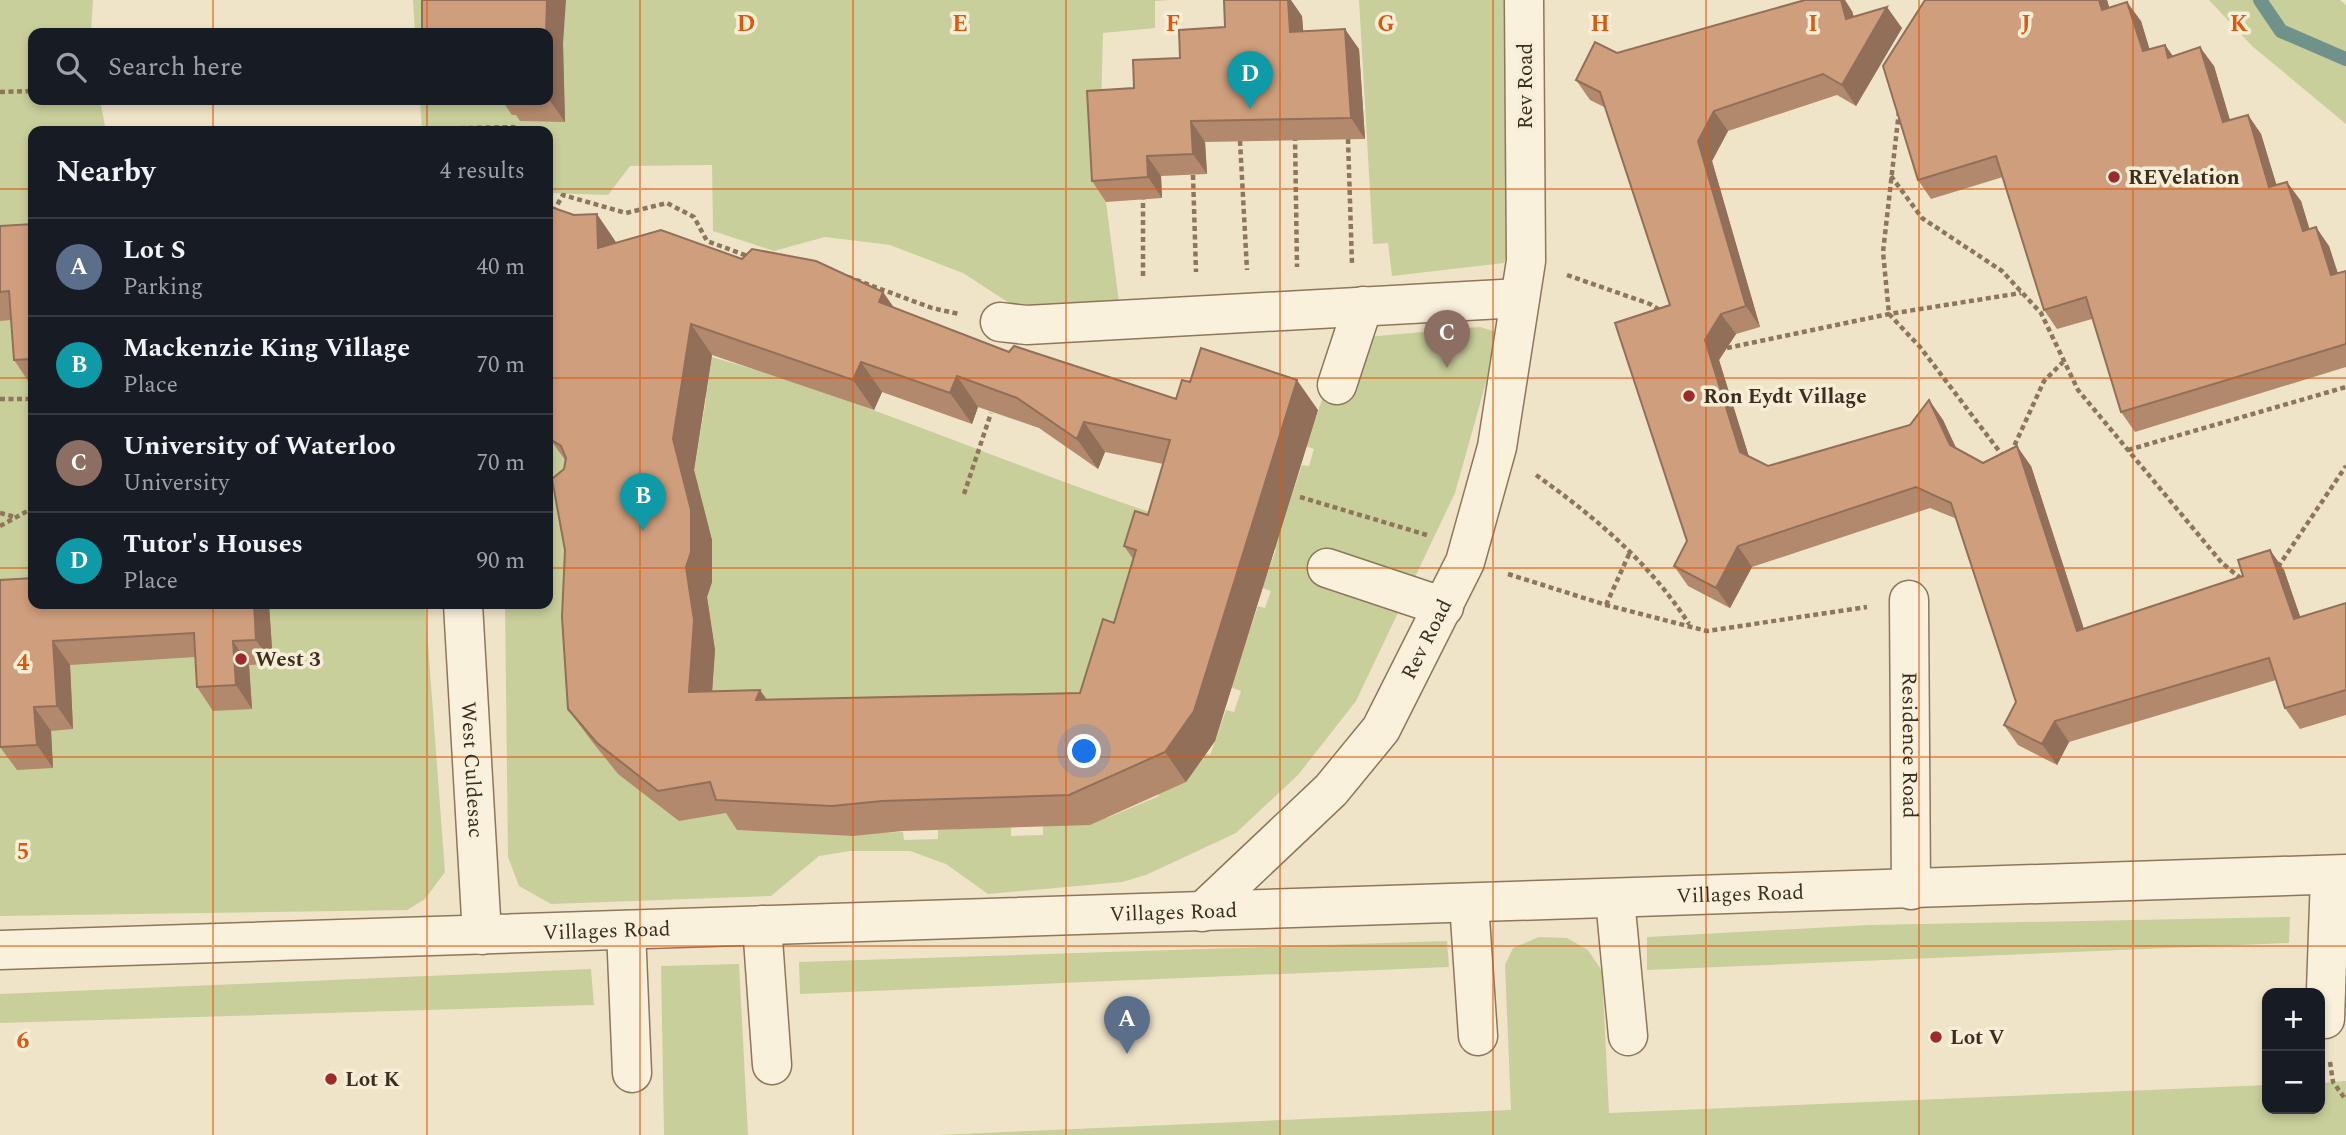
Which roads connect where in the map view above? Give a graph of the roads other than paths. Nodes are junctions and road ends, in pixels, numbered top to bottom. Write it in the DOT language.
graph roads {
  1 [pos="1524,0"];
  2 [pos="1523,280"];
  3 [pos="1358,307"];
  4 [pos="1000,322"];
  5 [pos="1337,385"];
  6 [pos="1327,568"];
  7 [pos="1909,600"];
  8 [pos="1444,607"];
  9 [pos="463,609"];
  10 [pos="2338,875"];
  11 [pos="1911,890"];
  12 [pos="1615,899"];
  13 [pos="1469,903"];
  14 [pos="1202,912"];
  15 [pos="762,925"];
  16 [pos="626,930"];
  17 [pos="482,935"];
  18 [pos="0,950"];
  19 [pos="2325,1019"];
  20 [pos="1478,1036"];
  21 [pos="1628,1036"];
  22 [pos="772,1065"];
  23 [pos="632,1073"];
  1 -- 2 [label="lane, Rev Road"];
  2 -- 3 [label="lane"];
  2 -- 8 [label="lane, Rev Road"];
  3 -- 4 [label="lane"];
  3 -- 5 [label="lane"];
  6 -- 8 [label="lane"];
  7 -- 11 [label="lane, Residence Road"];
  8 -- 14 [label="lane, Rev Road"];
  9 -- 17 [label="lane, West Culdesac"];
  10 -- 11 [label="lane, Villages Road"];
  10 -- 19 [label="lane"];
  11 -- 12 [label="lane, Villages Road"];
  12 -- 13 [label="lane, Villages Road"];
  12 -- 21 [label="lane"];
  13 -- 14 [label="lane, Villages Road"];
  13 -- 20 [label="lane"];
  14 -- 15 [label="lane, Villages Road"];
  15 -- 16 [label="lane, Villages Road"];
  15 -- 22 [label="lane"];
  16 -- 17 [label="lane, Villages Road"];
  16 -- 23 [label="lane"];
  17 -- 18 [label="lane, Villages Road"];
}
